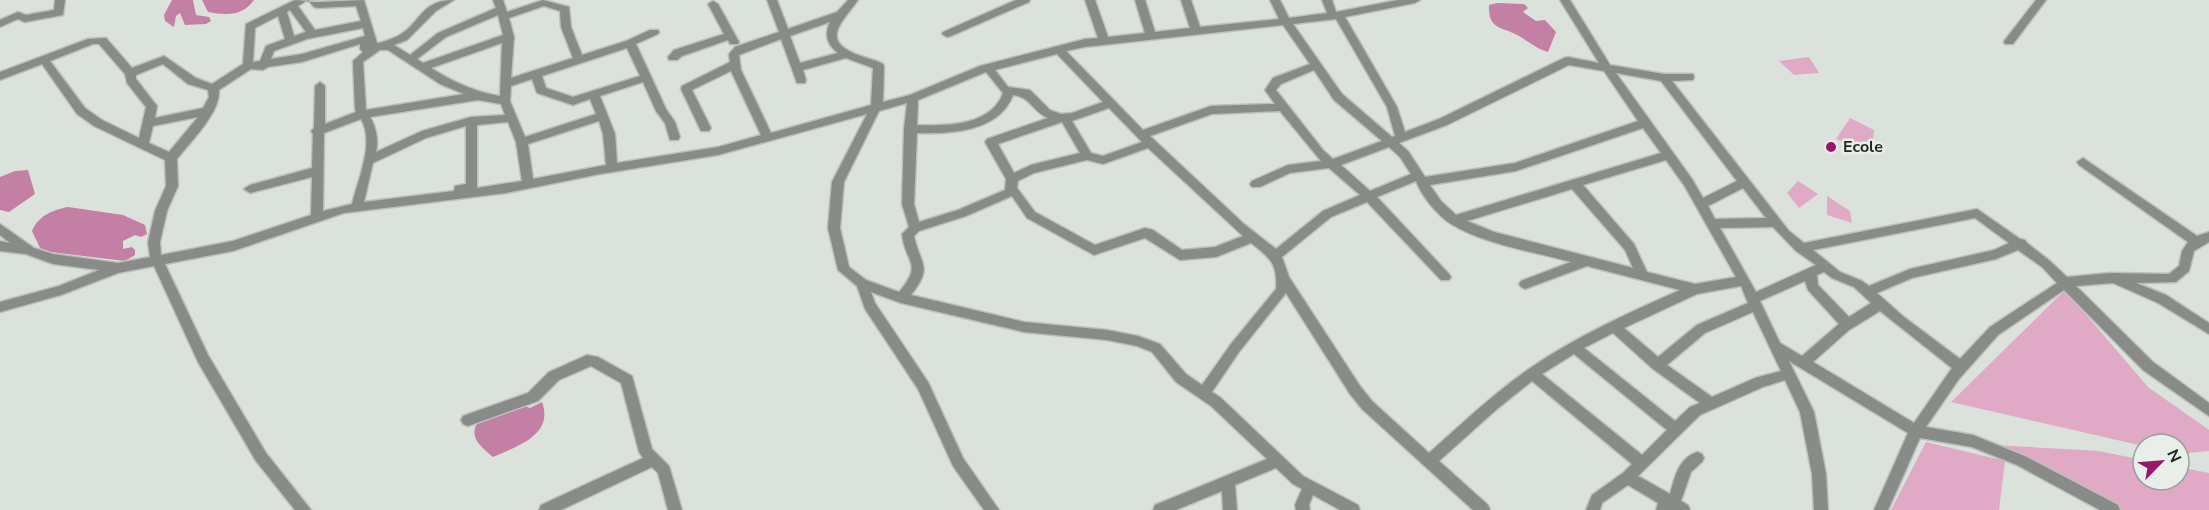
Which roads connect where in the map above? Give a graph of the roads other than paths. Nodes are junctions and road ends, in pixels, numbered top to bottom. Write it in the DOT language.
graph roads {
  1 [pos="60,0"];
  2 [pos="303,0"];
  3 [pos="313,0"];
  4 [pos="449,0"];
  5 [pos="523,0"];
  6 [pos="772,0"];
  7 [pos="853,0"];
  8 [pos="1025,0"];
  9 [pos="1090,0"];
  10 [pos="1140,0"];
  11 [pos="1186,0"];
  12 [pos="1275,0"];
  13 [pos="1327,0"];
  14 [pos="1415,0"];
  15 [pos="1565,0"];
  16 [pos="2041,0"];
  17 [pos="713,4"];
  18 [pos="1378,4"];
  19 [pos="292,5"];
  20 [pos="281,10"];
  21 [pos="502,10"];
  22 [pos="842,14"];
  23 [pos="1336,15"];
  24 [pos="1286,22"];
  25 [pos="0,24"];
  26 [pos="365,24"];
  27 [pos="1196,30"];
  28 [pos="654,32"];
  29 [pos="785,32"];
  30 [pos="312,33"];
  31 [pos="947,34"];
  32 [pos="1150,34"];
  33 [pos="729,36"];
  34 [pos="509,37"];
  35 [pos="290,39"];
  36 [pos="1104,40"];
  37 [pos="2010,42"];
  38 [pos="630,43"];
  39 [pos="375,48"];
  40 [pos="739,50"];
  41 [pos="1059,50"];
  42 [pos="845,55"];
  43 [pos="364,56"];
  44 [pos="673,57"];
  45 [pos="411,59"];
  46 [pos="579,60"];
  47 [pos="45,61"];
  48 [pos="735,64"];
  49 [pos="248,66"];
  50 [pos="263,66"];
  51 [pos="1315,66"];
  52 [pos="423,67"];
  53 [pos="797,68"];
  54 [pos="989,69"];
  55 [pos="1607,70"];
  56 [pos="130,73"];
  57 [pos="536,75"];
  58 [pos="0,76"];
  59 [pos="647,77"];
  60 [pos="1689,77"];
  61 [pos="1664,78"];
  62 [pos="801,80"];
  63 [pos="507,83"];
  64 [pos="320,86"];
  65 [pos="213,88"];
  66 [pos="1009,91"];
  67 [pos="594,95"];
  68 [pos="478,96"];
  69 [pos="913,98"];
  70 [pos="505,101"];
  71 [pos="1109,104"];
  72 [pos="877,105"];
  73 [pos="1284,107"];
  74 [pos="208,111"];
  75 [pos="363,114"];
  76 [pos="603,116"];
  77 [pos="513,118"];
  78 [pos="1063,118"];
  79 [pos="471,121"];
  80 [pos="148,123"];
  81 [pos="1646,123"];
  82 [pos="705,128"];
  83 [pos="910,129"];
  84 [pos="317,131"];
  85 [pos="768,136"];
  86 [pos="674,137"];
  87 [pos="1396,138"];
  88 [pos="1146,139"];
  89 [pos="522,142"];
  90 [pos="142,143"];
  91 [pos="1668,155"];
  92 [pos="1088,156"];
  93 [pos="171,158"];
  94 [pos="368,161"];
  95 [pos="2083,162"];
  96 [pos="1332,164"];
  97 [pos="612,168"];
  98 [pos="318,171"];
  99 [pos="1012,179"];
  100 [pos="1419,179"];
  101 [pos="1745,182"];
  102 [pos="1256,184"];
  103 [pos="1575,184"];
  104 [pos="528,185"];
  105 [pos="250,189"];
  106 [pos="1011,192"];
  107 [pos="1370,197"];
  108 [pos="414,199"];
  109 [pos="1702,204"];
  110 [pos="357,207"];
  111 [pos="317,217"];
  112 [pos="1454,220"];
  113 [pos="1776,222"];
  114 [pos="1714,224"];
  115 [pos="915,228"];
  116 [pos="0,229"];
  117 [pos="1253,237"];
  118 [pos="2209,237"];
  119 [pos="2195,241"];
  120 [pos="2021,243"];
  121 [pos="0,246"];
  122 [pos="1800,248"];
  123 [pos="30,251"];
  124 [pos="1276,256"];
  125 [pos="1590,260"];
  126 [pos="157,262"];
  127 [pos="1824,267"];
  128 [pos="118,268"];
  129 [pos="1811,273"];
  130 [pos="1642,275"];
  131 [pos="1445,277"];
  132 [pos="1283,278"];
  133 [pos="2110,278"];
  134 [pos="1744,281"];
  135 [pos="2067,282"];
  136 [pos="862,283"];
  137 [pos="1525,284"];
  138 [pos="1695,289"];
  139 [pos="1868,292"];
  140 [pos="901,298"];
  141 [pos="1755,302"];
  142 [pos="1880,304"];
  143 [pos="0,307"];
  144 [pos="1848,325"];
  145 [pos="1614,327"];
  146 [pos="2209,329"];
  147 [pos="1777,347"];
  148 [pos="1575,348"];
  149 [pos="1803,363"];
  150 [pos="1658,365"];
  151 [pos="1961,367"];
  152 [pos="1533,374"];
  153 [pos="1790,374"];
  154 [pos="1204,392"];
  155 [pos="1710,403"];
  156 [pos="2209,410"];
  157 [pos="468,420"];
  158 [pos="1675,429"];
  159 [pos="1916,431"];
  160 [pos="1697,458"];
  161 [pos="652,461"];
  162 [pos="1277,461"];
  163 [pos="1428,462"];
  164 [pos="1642,464"];
  165 [pos="1628,477"];
  166 [pos="1228,483"];
  167 [pos="1309,488"];
  168 [pos="1664,505"];
  169 [pos="304,510"];
  170 [pos="546,510"];
  171 [pos="675,510"];
  172 [pos="992,510"];
  173 [pos="1160,510"];
  174 [pos="1230,510"];
  175 [pos="1303,510"];
  176 [pos="1353,510"];
  177 [pos="1483,510"];
  178 [pos="1593,510"];
  179 [pos="1683,510"];
  180 [pos="1821,510"];
  181 [pos="1881,510"];
  182 [pos="2113,510"];
  1 -- 25 [label="street"];
  2 -- 19 [label="street"];
  3 -- 26 [label="street"];
  4 -- 39 [label="street"];
  5 -- 21 [label="street"];
  6 -- 29 [label="street"];
  7 -- 22 [label="street"];
  8 -- 31 [label="street"];
  9 -- 36 [label="street"];
  10 -- 32 [label="street"];
  11 -- 27 [label="street"];
  12 -- 24 [label="street"];
  13 -- 23 [label="street"];
  14 -- 18 [label="street"];
  15 -- 55 [label="street"];
  16 -- 37 [label="street"];
  17 -- 33 [label="street"];
  18 -- 23 [label="street"];
  19 -- 20 [label="street"];
  19 -- 30 [label="street"];
  20 -- 35 [label="street"];
  20 -- 49 [label="street"];
  21 -- 34 [label="street"];
  21 -- 45 [label="street"];
  21 -- 46 [label="street"];
  22 -- 29 [label="street"];
  22 -- 42 [label="street"];
  23 -- 24 [label="street"];
  23 -- 87 [label="street"];
  24 -- 27 [label="street"];
  24 -- 51 [label="street"];
  26 -- 30 [label="street"];
  26 -- 39 [label="street"];
  27 -- 32 [label="street"];
  28 -- 38 [label="street"];
  29 -- 40 [label="street"];
  29 -- 53 [label="street"];
  30 -- 35 [label="street"];
  32 -- 36 [label="street"];
  33 -- 40 [label="street"];
  33 -- 44 [label="street"];
  34 -- 52 [label="street"];
  34 -- 63 [label="street"];
  35 -- 50 [label="street"];
  36 -- 41 [label="street"];
  38 -- 46 [label="street"];
  38 -- 59 [label="street"];
  39 -- 43 [label="street"];
  39 -- 45 [label="street"];
  40 -- 48 [label="street"];
  41 -- 54 [label="street"];
  41 -- 71 [label="street"];
  42 -- 53 [label="street"];
  42 -- 72 [label="street"];
  43 -- 50 [label="street"];
  43 -- 75 [label="street"];
  45 -- 52 [label="street"];
  46 -- 57 [label="street"];
  47 -- 56 [label="street"];
  47 -- 58 [label="street"];
  47 -- 90 [label="street"];
  48 -- 82 [label="street"];
  48 -- 85 [label="street"];
  49 -- 50 [label="street"];
  49 -- 65 [label="street"];
  51 -- 73 [label="street"];
  51 -- 87 [label="street"];
  52 -- 68 [label="street"];
  53 -- 62 [label="street"];
  54 -- 66 [label="street"];
  54 -- 69 [label="street"];
  55 -- 61 [label="street"];
  55 -- 81 [label="street"];
  55 -- 87 [label="street"];
  56 -- 65 [label="street"];
  56 -- 80 [label="street"];
  57 -- 63 [label="street"];
  57 -- 67 [label="street"];
  59 -- 67 [label="street"];
  59 -- 86 [label="street"];
  60 -- 61 [label="street"];
  61 -- 101 [label="street"];
  63 -- 70 [label="street"];
  64 -- 84 [label="street"];
  65 -- 74 [label="street"];
  66 -- 78 [label="street"];
  66 -- 83 [label="street"];
  67 -- 76 [label="street"];
  68 -- 70 [label="street"];
  68 -- 75 [label="street"];
  69 -- 72 [label="street"];
  69 -- 83 [label="street"];
  70 -- 77 [label="street"];
  71 -- 78 [label="street"];
  71 -- 88 [label="street"];
  72 -- 85 [label="street"];
  72 -- 136 [label="street"];
  73 -- 88 [label="street"];
  73 -- 96 [label="street"];
  74 -- 80 [label="street"];
  74 -- 93 [label="street"];
  75 -- 84 [label="street"];
  75 -- 94 [label="street"];
  76 -- 89 [label="street"];
  76 -- 97 [label="street"];
  77 -- 79 [label="street"];
  77 -- 89 [label="street"];
  78 -- 92 [label="street"];
  78 -- 99 [label="street"];
  79 -- 94 [label="street"];
  79 -- 108 [label="street"];
  80 -- 90 [label="street"];
  81 -- 91 [label="street"];
  81 -- 100 [label="street"];
  83 -- 115 [label="street"];
  84 -- 98 [label="street"];
  85 -- 97 [label="street"];
  87 -- 96 [label="street"];
  87 -- 100 [label="street"];
  88 -- 92 [label="street"];
  88 -- 117 [label="street"];
  89 -- 104 [label="street"];
  90 -- 93 [label="street"];
  91 -- 103 [label="street"];
  91 -- 109 [label="street"];
  92 -- 99 [label="street"];
  93 -- 126 [label="street"];
  94 -- 110 [label="street"];
  95 -- 119 [label="street"];
  96 -- 102 [label="street"];
  96 -- 107 [label="street"];
  97 -- 104 [label="street"];
  98 -- 105 [label="street"];
  98 -- 111 [label="street"];
  99 -- 106 [label="street"];
  100 -- 107 [label="street"];
  100 -- 112 [label="street"];
  101 -- 109 [label="street"];
  101 -- 113 [label="street"];
  103 -- 112 [label="street"];
  103 -- 130 [label="street"];
  104 -- 108 [label="street"];
  106 -- 115 [label="street"];
  106 -- 117 [label="street"];
  107 -- 124 [label="street"];
  107 -- 131 [label="street"];
  108 -- 110 [label="street"];
  109 -- 114 [label="street"];
  110 -- 111 [label="street"];
  111 -- 126 [label="street"];
  112 -- 125 [label="street"];
  113 -- 114 [label="street"];
  113 -- 122 [label="street"];
  114 -- 134 [label="street"];
  115 -- 140 [label="street"];
  116 -- 123 [label="street"];
  117 -- 124 [label="street"];
  118 -- 119 [label="street"];
  119 -- 133 [label="street"];
  120 -- 122 [label="street"];
  120 -- 135 [label="street"];
  120 -- 139 [label="street"];
  121 -- 123 [label="street"];
  122 -- 127 [label="street"];
  123 -- 128 [label="street"];
  124 -- 132 [label="street"];
  125 -- 130 [label="street"];
  125 -- 137 [label="street"];
  126 -- 128 [label="street"];
  126 -- 169 [label="street"];
  127 -- 129 [label="street"];
  127 -- 139 [label="street"];
  128 -- 143 [label="street"];
  129 -- 141 [label="street"];
  129 -- 144 [label="street"];
  130 -- 138 [label="street"];
  132 -- 154 [label="street"];
  132 -- 163 [label="street"];
  133 -- 135 [label="street"];
  133 -- 146 [label="street"];
  134 -- 138 [label="street"];
  134 -- 141 [label="street"];
  135 -- 151 [label="street"];
  135 -- 156 [label="street"];
  136 -- 140 [label="street"];
  136 -- 172 [label="street"];
  138 -- 145 [label="street"];
  139 -- 142 [label="street"];
  140 -- 154 [label="street"];
  141 -- 147 [label="street"];
  141 -- 150 [label="street"];
  142 -- 144 [label="street"];
  142 -- 151 [label="street"];
  144 -- 149 [label="street"];
  145 -- 148 [label="street"];
  145 -- 150 [label="street"];
  147 -- 149 [label="street"];
  147 -- 153 [label="street"];
  148 -- 152 [label="street"];
  148 -- 158 [label="street"];
  149 -- 159 [label="street"];
  150 -- 155 [label="street"];
  151 -- 159 [label="street"];
  152 -- 163 [label="street"];
  152 -- 164 [label="street"];
  153 -- 155 [label="street"];
  153 -- 180 [label="street"];
  154 -- 162 [label="street"];
  155 -- 158 [label="street"];
  157 -- 161 [label="street"];
  158 -- 164 [label="street"];
  159 -- 181 [label="street"];
  159 -- 182 [label="street"];
  160 -- 168 [label="street"];
  161 -- 170 [label="street"];
  161 -- 171 [label="street"];
  162 -- 166 [label="street"];
  162 -- 167 [label="street"];
  163 -- 177 [label="street"];
  164 -- 165 [label="street"];
  165 -- 168 [label="street"];
  165 -- 178 [label="street"];
  166 -- 173 [label="street"];
  166 -- 174 [label="street"];
  167 -- 175 [label="street"];
  167 -- 176 [label="street"];
  168 -- 179 [label="street"];
}
